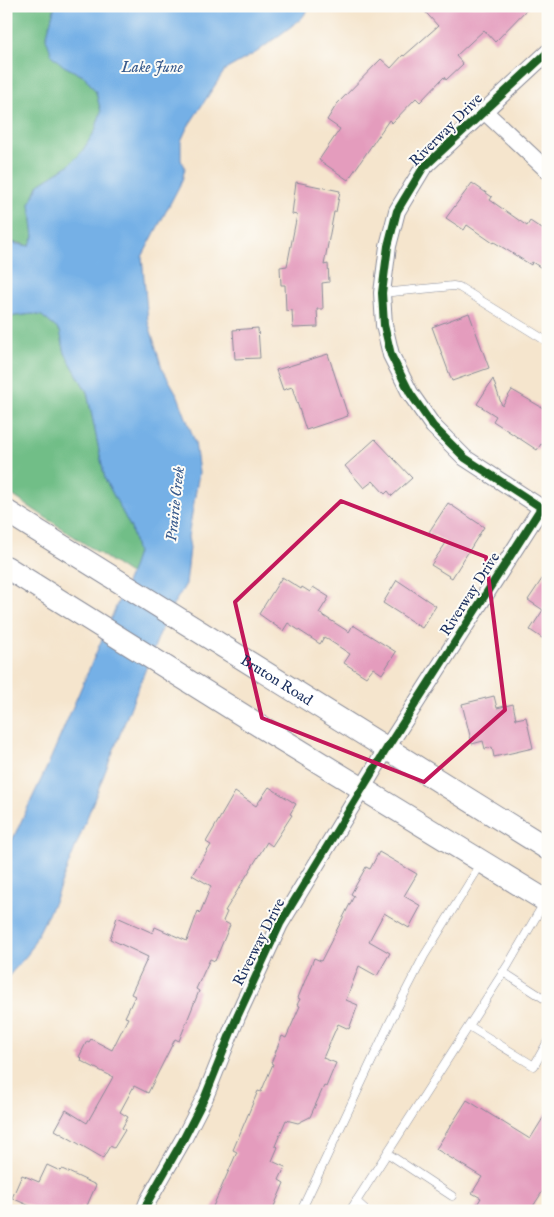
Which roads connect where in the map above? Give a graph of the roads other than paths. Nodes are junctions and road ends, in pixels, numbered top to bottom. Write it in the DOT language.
graph roads {
  1 [pos="548,52"];
  2 [pos="484,111"];
  3 [pos="548,171"];
  4 [pos="382,293"];
  5 [pos="548,342"];
  6 [pos="545,510"];
  7 [pos="6,511"];
  8 [pos="6,566"];
  9 [pos="388,748"];
  10 [pos="363,788"];
  11 [pos="548,849"];
  12 [pos="482,862"];
  13 [pos="546,902"];
  14 [pos="503,972"];
  15 [pos="548,1001"];
  16 [pos="469,1026"];
  17 [pos="548,1041"];
  18 [pos="387,1153"];
  19 [pos="452,1196"];
  20 [pos="356,1201"];
  21 [pos="144,1211"];
  22 [pos="301,1211"];
  23 [pos="350,1211"];
  24 [pos="367,1211"];
  1 -- 2 [label="street, Riverway Drive"];
  2 -- 3 [label="street"];
  2 -- 4 [label="street, Riverway Drive"];
  4 -- 5 [label="lane"];
  4 -- 6 [label="street, Riverway Drive"];
  6 -- 9 [label="street, Riverway Drive"];
  7 -- 9 [label="main road, Bruton Road"];
  8 -- 10 [label="main road"];
  9 -- 10 [label="street, Riverway Drive"];
  9 -- 11 [label="main road, Bruton Road"];
  10 -- 12 [label="main road"];
  10 -- 21 [label="street, Riverway Drive"];
  12 -- 13 [label="main road"];
  12 -- 22 [label="lane"];
  13 -- 14 [label="lane"];
  14 -- 15 [label="lane"];
  14 -- 16 [label="lane"];
  16 -- 17 [label="lane"];
  16 -- 18 [label="lane"];
  18 -- 19 [label="lane"];
  18 -- 20 [label="lane"];
  20 -- 23 [label="lane"];
  20 -- 24 [label="lane"];
}
